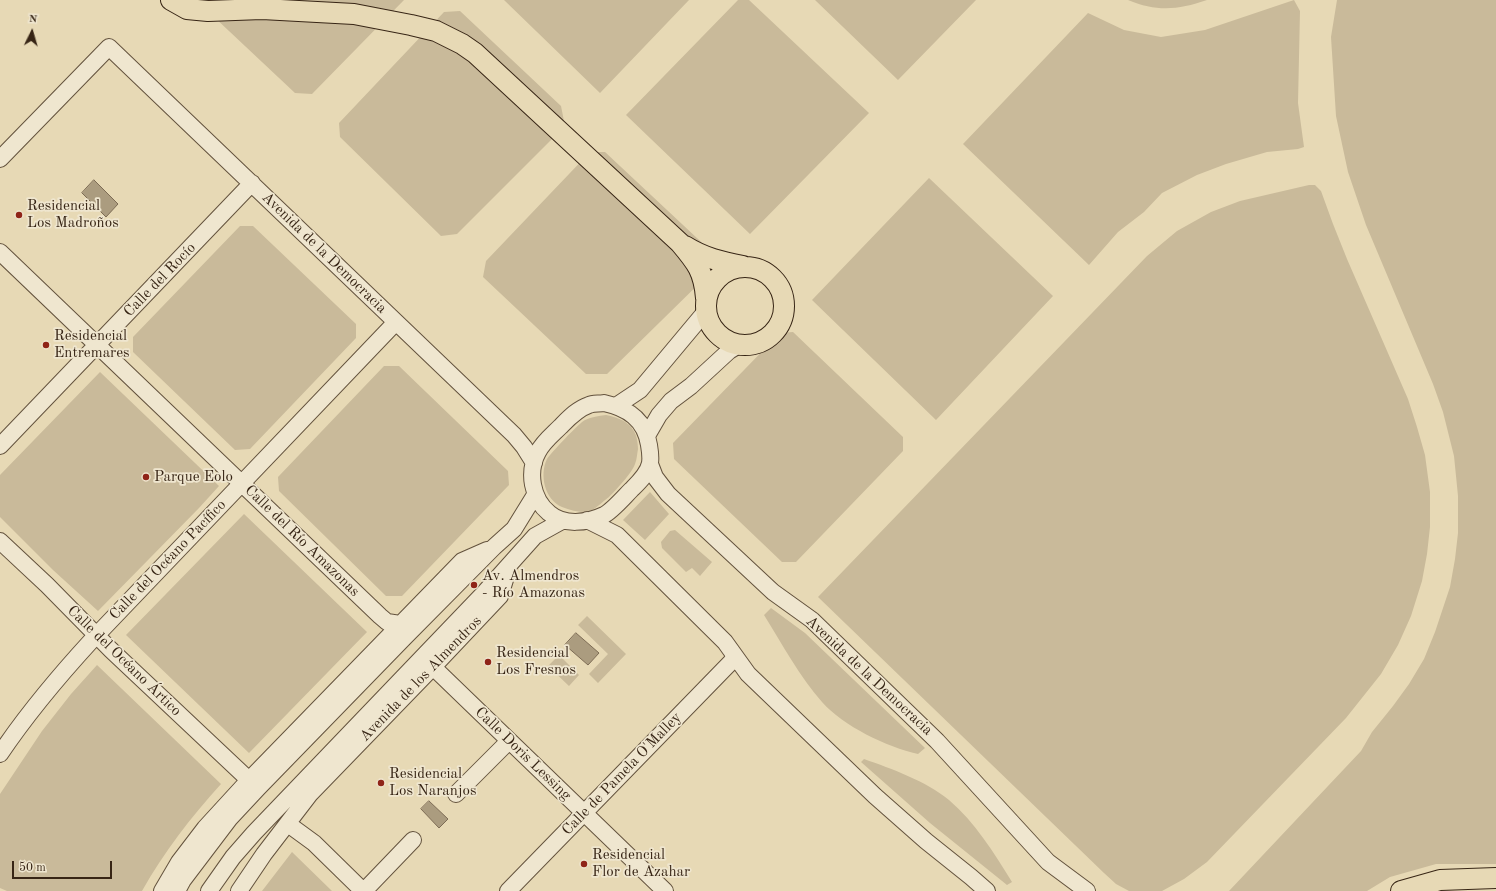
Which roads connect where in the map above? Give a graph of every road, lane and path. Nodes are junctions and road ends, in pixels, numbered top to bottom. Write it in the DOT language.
graph roads {
  1 [pos="171,0"];
  2 [pos="0,159"];
  3 [pos="252,183"];
  4 [pos="680,243"];
  5 [pos="0,252"];
  6 [pos="743,266"];
  7 [pos="706,305"];
  8 [pos="396,322"];
  9 [pos="98,345"];
  10 [pos="739,345"];
  11 [pos="616,406"];
  12 [pos="648,434"];
  13 [pos="0,446"];
  14 [pos="534,463"];
  15 [pos="650,464"];
  16 [pos="242,484"];
  17 [pos="535,495"];
  18 [pos="587,520"];
  19 [pos="562,521"];
  20 [pos="0,540"];
  21 [pos="494,547"];
  22 [pos="510,564"];
  23 [pos="400,624"];
  24 [pos="96,635"];
  25 [pos="735,656"];
  26 [pos="433,668"];
  27 [pos="326,718"];
  28 [pos="302,725"];
  29 [pos="509,740"];
  30 [pos="339,745"];
  31 [pos="0,754"];
  32 [pos="335,768"];
  33 [pos="248,780"];
  34 [pos="456,794"];
  35 [pos="584,813"];
  36 [pos="288,824"];
  37 [pos="205,828"];
  38 [pos="413,840"];
  39 [pos="206,850"];
  40 [pos="1494,878"];
  41 [pos="162,891"];
  42 [pos="177,891"];
  43 [pos="209,891"];
  44 [pos="239,891"];
  45 [pos="363,891"];
  46 [pos="508,891"];
  47 [pos="665,891"];
  48 [pos="987,891"];
  49 [pos="1087,891"];
  50 [pos="1401,891"];
  1 -- 4 [label="main road"];
  2 -- 3 [label="street, Avenida de la Democracia"];
  3 -- 8 [label="street, Avenida de la Democracia"];
  3 -- 9 [label="street, Calle del Rocío"];
  4 -- 6 [label="main road"];
  4 -- 7 [label="main road"];
  5 -- 9 [label="street, Calle del Río Amazonas"];
  6 -- 7 [label="main road"];
  6 -- 10 [label="main road"];
  7 -- 10 [label="main road"];
  7 -- 11 [label="street"];
  8 -- 14 [label="street, Avenida de la Democracia"];
  8 -- 16 [label="street, Calle del Océano Pacífico"];
  9 -- 13 [label="street, Calle del Rocío"];
  9 -- 16 [label="street, Calle del Río Amazonas"];
  10 -- 12 [label="street"];
  11 -- 12 [label="street"];
  11 -- 14 [label="street"];
  12 -- 15 [label="street"];
  14 -- 17 [label="street"];
  15 -- 18 [label="street"];
  15 -- 49 [label="street, Avenida de la Democracia"];
  16 -- 23 [label="street, Calle del Río Amazonas"];
  16 -- 24 [label="street, Calle del Océano Pacífico"];
  17 -- 19 [label="street"];
  17 -- 21 [label="street"];
  18 -- 19 [label="street"];
  18 -- 25 [label="street"];
  19 -- 22 [label="street, Avenida de los Almendros"];
  20 -- 24 [label="street, Calle del Océano Ártico"];
  21 -- 23 [label="street"];
  21 -- 27 [label="street"];
  22 -- 26 [label="street, Avenida de los Almendros"];
  22 -- 30 [label="street, Avenida de los Almendros"];
  23 -- 28 [label="street"];
  24 -- 31 [label="street, Calle del Océano Pacífico"];
  24 -- 33 [label="street, Calle del Océano Ártico"];
  25 -- 35 [label="street, Calle de Pamela O'Malley"];
  25 -- 48 [label="street"];
  26 -- 29 [label="street, Calle Doris Lessing"];
  26 -- 32 [label="street, Avenida de los Almendros"];
  27 -- 28 [label="street"];
  27 -- 39 [label="street"];
  28 -- 33 [label="street"];
  29 -- 34 [label="street"];
  29 -- 35 [label="street, Calle Doris Lessing"];
  30 -- 32 [label="street, Avenida de los Almendros"];
  30 -- 43 [label="street, Avenida de los Almendros"];
  32 -- 36 [label="street, Avenida de los Almendros"];
  33 -- 37 [label="street"];
  35 -- 46 [label="street, Calle de Pamela O'Malley"];
  35 -- 47 [label="street, Calle Doris Lessing"];
  36 -- 44 [label="street, Avenida de los Almendros"];
  36 -- 45 [label="street"];
  37 -- 39 [label="street"];
  37 -- 41 [label="street"];
  38 -- 45 [label="street"];
  39 -- 42 [label="street"];
  40 -- 50 [label="main road"];
}
